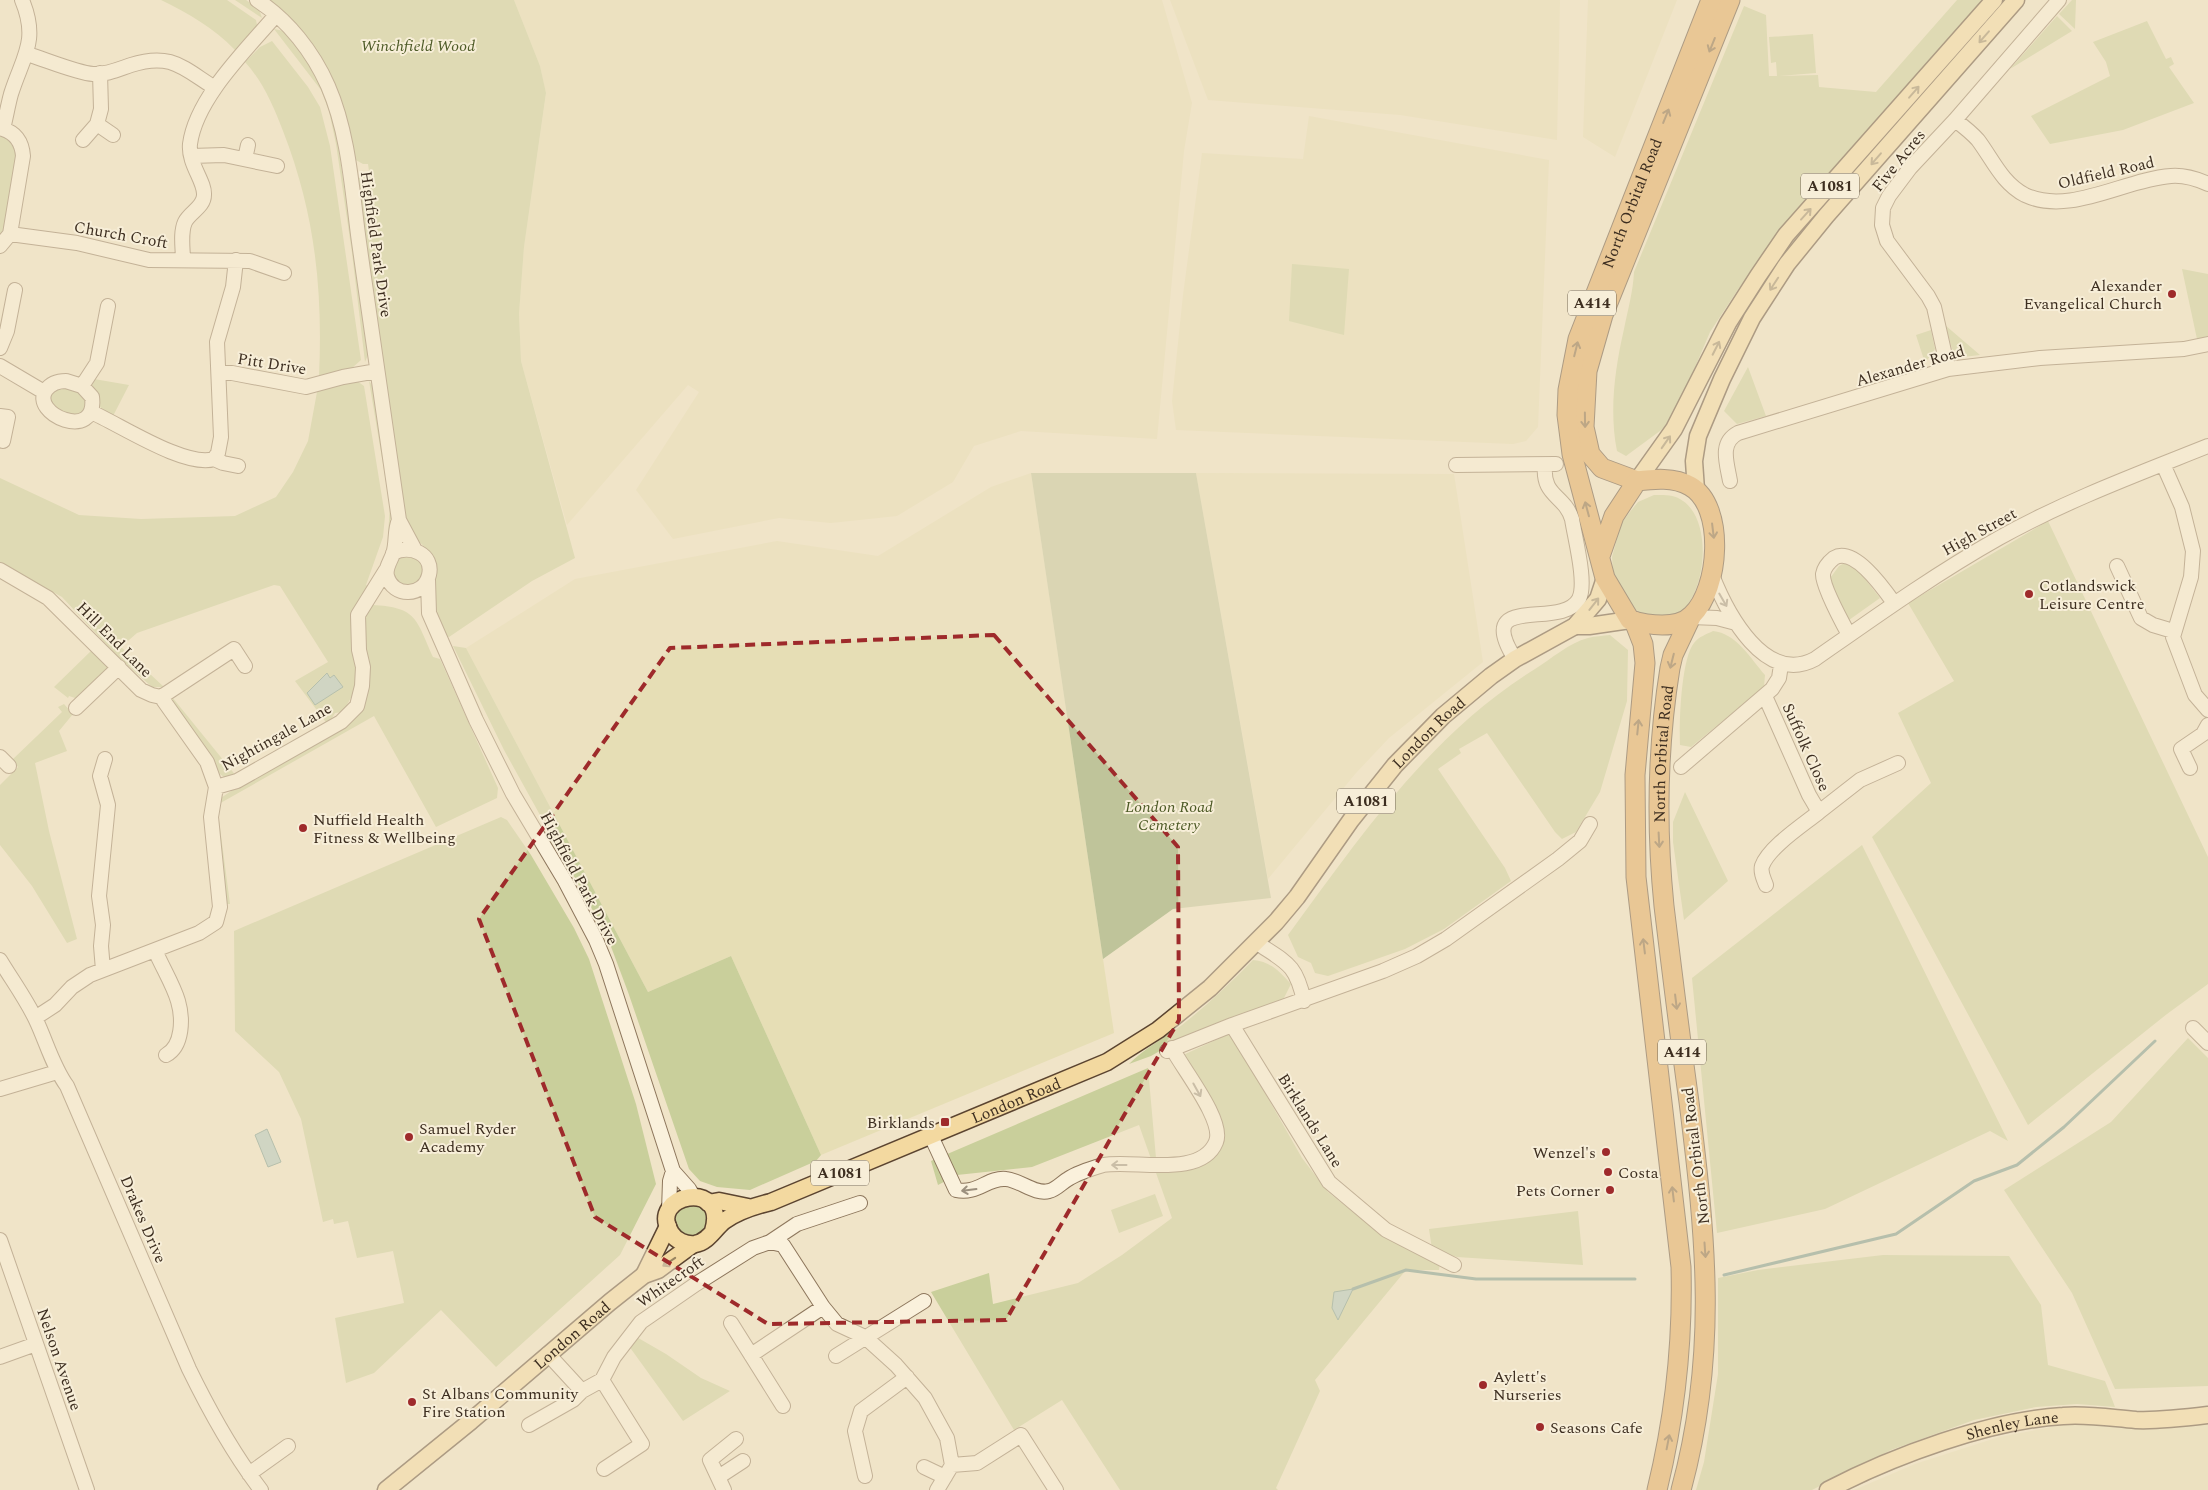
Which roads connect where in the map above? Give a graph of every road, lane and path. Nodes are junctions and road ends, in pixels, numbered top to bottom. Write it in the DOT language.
graph roads {
  1 [pos="22,0"];
  2 [pos="256,0"];
  3 [pos="1712,0"];
  4 [pos="1730,0"];
  5 [pos="1994,0"];
  6 [pos="2016,0"];
  7 [pos="2059,0"];
  8 [pos="276,16"];
  9 [pos="27,54"];
  10 [pos="100,73"];
  11 [pos="215,88"];
  12 [pos="1955,120"];
  13 [pos="97,124"];
  14 [pos="2,128"];
  15 [pos="113,135"];
  16 [pos="83,140"];
  17 [pos="248,145"];
  18 [pos="191,156"];
  19 [pos="245,159"];
  20 [pos="276,166"];
  21 [pos="2208,184"];
  22 [pos="10,234"];
  23 [pos="0,246"];
  24 [pos="183,260"];
  25 [pos="236,260"];
  26 [pos="284,273"];
  27 [pos="15,290"];
  28 [pos="108,306"];
  29 [pos="2208,344"];
  30 [pos="0,348"];
  31 [pos="0,366"];
  32 [pos="1948,369"];
  33 [pos="378,371"];
  34 [pos="219,373"];
  35 [pos="82,386"];
  36 [pos="44,392"];
  37 [pos="91,412"];
  38 [pos="0,416"];
  39 [pos="3,441"];
  40 [pos="2208,446"];
  41 [pos="214,459"];
  42 [pos="1456,464"];
  43 [pos="2163,464"];
  44 [pos="238,466"];
  45 [pos="1730,480"];
  46 [pos="1637,481"];
  47 [pos="1696,490"];
  48 [pos="399,520"];
  49 [pos="415,550"];
  50 [pos="393,553"];
  51 [pos="1600,556"];
  52 [pos="2116,566"];
  53 [pos="0,570"];
  54 [pos="386,570"];
  55 [pos="1712,575"];
  56 [pos="1605,578"];
  57 [pos="428,580"];
  58 [pos="403,592"];
  59 [pos="369,599"];
  60 [pos="1894,604"];
  61 [pos="429,613"];
  62 [pos="1691,617"];
  63 [pos="1632,621"];
  64 [pos="1736,623"];
  65 [pos="1575,626"];
  66 [pos="2173,630"];
  67 [pos="1849,635"];
  68 [pos="1515,659"];
  69 [pos="1781,665"];
  70 [pos="245,666"];
  71 [pos="119,667"];
  72 [pos="161,696"];
  73 [pos="1765,696"];
  74 [pos="76,708"];
  75 [pos="2208,710"];
  76 [pos="2208,725"];
  77 [pos="104,759"];
  78 [pos="1898,763"];
  79 [pos="1681,767"];
  80 [pos="2190,768"];
  81 [pos="216,787"];
  82 [pos="1819,812"];
  83 [pos="1590,824"];
  84 [pos="1766,885"];
  85 [pos="1257,943"];
  86 [pos="155,950"];
  87 [pos="0,960"];
  88 [pos="103,970"];
  89 [pos="1304,1000"];
  90 [pos="35,1018"];
  91 [pos="1232,1025"];
  92 [pos="2193,1028"];
  93 [pos="2208,1043"];
  94 [pos="166,1055"];
  95 [pos="57,1072"];
  96 [pos="0,1089"];
  97 [pos="931,1136"];
  98 [pos="673,1171"];
  99 [pos="701,1199"];
  100 [pos="860,1204"];
  101 [pos="748,1208"];
  102 [pos="669,1218"];
  103 [pos="713,1231"];
  104 [pos="0,1240"];
  105 [pos="770,1242"];
  106 [pos="692,1245"];
  107 [pos="1454,1265"];
  108 [pos="644,1275"];
  109 [pos="924,1301"];
  110 [pos="822,1308"];
  111 [pos="731,1323"];
  112 [pos="865,1337"];
  113 [pos="36,1344"];
  114 [pos="548,1354"];
  115 [pos="751,1355"];
  116 [pos="836,1356"];
  117 [pos="0,1357"];
  118 [pos="907,1377"];
  119 [pos="602,1380"];
  120 [pos="582,1391"];
  121 [pos="783,1406"];
  122 [pos="2208,1415"];
  123 [pos="529,1425"];
  124 [pos="736,1439"];
  125 [pos="288,1446"];
  126 [pos="743,1461"];
  127 [pos="924,1467"];
  128 [pos="604,1469"];
  129 [pos="949,1471"];
  130 [pos="250,1474"];
  131 [pos="720,1476"];
  132 [pos="865,1476"];
  133 [pos="87,1490"];
  134 [pos="262,1490"];
  135 [pos="386,1490"];
  136 [pos="724,1490"];
  137 [pos="937,1490"];
  138 [pos="1056,1490"];
  139 [pos="1657,1490"];
  140 [pos="1681,1490"];
  141 [pos="1828,1490"];
  1 -- 9 [label="street"];
  2 -- 8 [label="street, Highfield Park Drive"];
  51 -- 3 [label="highway, North Orbital Road / A414, one-way"];
  4 -- 46 [label="highway, North Orbital Road / A414, one-way"];
  46 -- 5 [label="main road, A1081, one-way"];
  6 -- 47 [label="main road, A1081, one-way"];
  7 -- 12 [label="street, Five Acres"];
  8 -- 11 [label="street"];
  8 -- 33 [label="street, Highfield Park Drive"];
  9 -- 10 [label="street"];
  9 -- 14 [label="street"];
  10 -- 11 [label="street"];
  10 -- 13 [label="street"];
  11 -- 18 [label="street"];
  12 -- 21 [label="street, Oldfield Road"];
  12 -- 32 [label="street, Five Acres"];
  13 -- 15 [label="street"];
  13 -- 16 [label="street"];
  14 -- 22 [label="street"];
  17 -- 19 [label="street"];
  18 -- 19 [label="street"];
  18 -- 24 [label="street"];
  19 -- 20 [label="street"];
  22 -- 23 [label="street"];
  22 -- 24 [label="street, Church Croft"];
  24 -- 25 [label="street, Church Croft"];
  25 -- 26 [label="street, Church Croft"];
  25 -- 34 [label="street"];
  27 -- 30 [label="street"];
  28 -- 35 [label="street"];
  29 -- 32 [label="street, Alexander Road"];
  31 -- 36 [label="street"];
  32 -- 45 [label="street, Alexander Road"];
  33 -- 34 [label="street, Pitt Drive"];
  33 -- 48 [label="street, Highfield Park Drive"];
  34 -- 41 [label="street"];
  35 -- 36 [label="street"];
  35 -- 37 [label="street"];
  36 -- 37 [label="street"];
  37 -- 41 [label="street"];
  38 -- 39 [label="street"];
  40 -- 43 [label="street, High Street"];
  41 -- 44 [label="street"];
  42 -- 68 [label="street"];
  43 -- 60 [label="street, High Street"];
  43 -- 66 [label="street"];
  46 -- 47 [label="highway"];
  46 -- 51 [label="highway"];
  47 -- 55 [label="highway, one-way"];
  48 -- 49 [label="street, Highfield Park Drive"];
  48 -- 50 [label="street, Highfield Park Drive"];
  49 -- 50 [label="street"];
  49 -- 57 [label="street, Highfield Park Drive"];
  50 -- 54 [label="street, Highfield Park Drive"];
  51 -- 56 [label="highway"];
  52 -- 66 [label="street"];
  53 -- 71 [label="street, Hill End Lane"];
  54 -- 58 [label="street, Highfield Park Drive"];
  54 -- 59 [label="street, Nightingale Lane"];
  55 -- 62 [label="highway"];
  55 -- 64 [label="street, one-way"];
  56 -- 63 [label="highway"];
  65 -- 56 [label="main road, London Road / A1081, one-way"];
  57 -- 58 [label="street"];
  57 -- 61 [label="street, Highfield Park Drive"];
  58 -- 59 [label="street"];
  58 -- 61 [label="street, Highfield Park Drive"];
  59 -- 81 [label="street, Nightingale Lane"];
  60 -- 67 [label="street, High Street"];
  60 -- 67 [label="street"];
  61 -- 98 [label="street, Highfield Park Drive"];
  62 -- 63 [label="highway"];
  62 -- 64 [label="street"];
  62 -- 140 [label="highway, North Orbital Road / A414, one-way"];
  63 -- 65 [label="main road, London Road / A1081"];
  139 -- 63 [label="highway, North Orbital Road / A414, one-way"];
  64 -- 69 [label="street"];
  65 -- 68 [label="main road, London Road / A1081"];
  66 -- 75 [label="street"];
  67 -- 69 [label="street, High Street"];
  68 -- 85 [label="main road, London Road / A1081"];
  69 -- 73 [label="street"];
  70 -- 72 [label="street"];
  71 -- 72 [label="street, Hill End Lane"];
  71 -- 74 [label="street"];
  72 -- 81 [label="street, Hill End Lane"];
  73 -- 79 [label="street"];
  73 -- 82 [label="street, Suffolk Close"];
  76 -- 80 [label="street"];
  77 -- 88 [label="street"];
  78 -- 82 [label="street, Suffolk Close"];
  81 -- 86 [label="street"];
  82 -- 84 [label="street, Suffolk Close"];
  83 -- 89 [label="street"];
  85 -- 89 [label="street"];
  85 -- 97 [label="main road, London Road / A1081"];
  86 -- 88 [label="street"];
  86 -- 94 [label="street"];
  87 -- 90 [label="street, Drakes Drive"];
  88 -- 90 [label="street"];
  89 -- 91 [label="street"];
  90 -- 95 [label="street, Drakes Drive"];
  91 -- 97 [label="street, one-way"];
  91 -- 107 [label="street, Birklands Lane"];
  92 -- 93 [label="street"];
  95 -- 96 [label="street"];
  95 -- 130 [label="street, Drakes Drive"];
  97 -- 101 [label="main road, London Road / A1081"];
  98 -- 99 [label="street, Highfield Park Drive"];
  98 -- 102 [label="street, Highfield Park Drive"];
  99 -- 101 [label="main road, London Road / A1081"];
  99 -- 102 [label="main road"];
  99 -- 103 [label="main road"];
  100 -- 105 [label="street"];
  101 -- 103 [label="main road, London Road / A1081"];
  102 -- 106 [label="main road"];
  102 -- 108 [label="main road, London Road / A1081"];
  103 -- 106 [label="main road, London Road / A1081"];
  104 -- 113 [label="street, Nelson Avenue"];
  105 -- 110 [label="street"];
  105 -- 119 [label="street, Whitecroft"];
  106 -- 108 [label="main road, London Road / A1081, one-way"];
  108 -- 114 [label="main road, London Road / A1081"];
  109 -- 112 [label="street"];
  110 -- 112 [label="street"];
  110 -- 115 [label="street"];
  111 -- 115 [label="street"];
  112 -- 116 [label="street"];
  112 -- 118 [label="street"];
  113 -- 117 [label="street"];
  113 -- 133 [label="street, Nelson Avenue"];
  114 -- 120 [label="street"];
  114 -- 135 [label="main road, London Road / A1081"];
  115 -- 121 [label="street"];
  118 -- 129 [label="street"];
  118 -- 132 [label="street"];
  119 -- 120 [label="street"];
  119 -- 128 [label="street"];
  120 -- 123 [label="street"];
  122 -- 141 [label="main road, Shenley Lane"];
  124 -- 131 [label="street"];
  125 -- 130 [label="street"];
  126 -- 131 [label="street"];
  127 -- 129 [label="street"];
  129 -- 137 [label="street"];
  129 -- 138 [label="street"];
  130 -- 134 [label="street, Drakes Drive"];
  131 -- 136 [label="street"];
}
